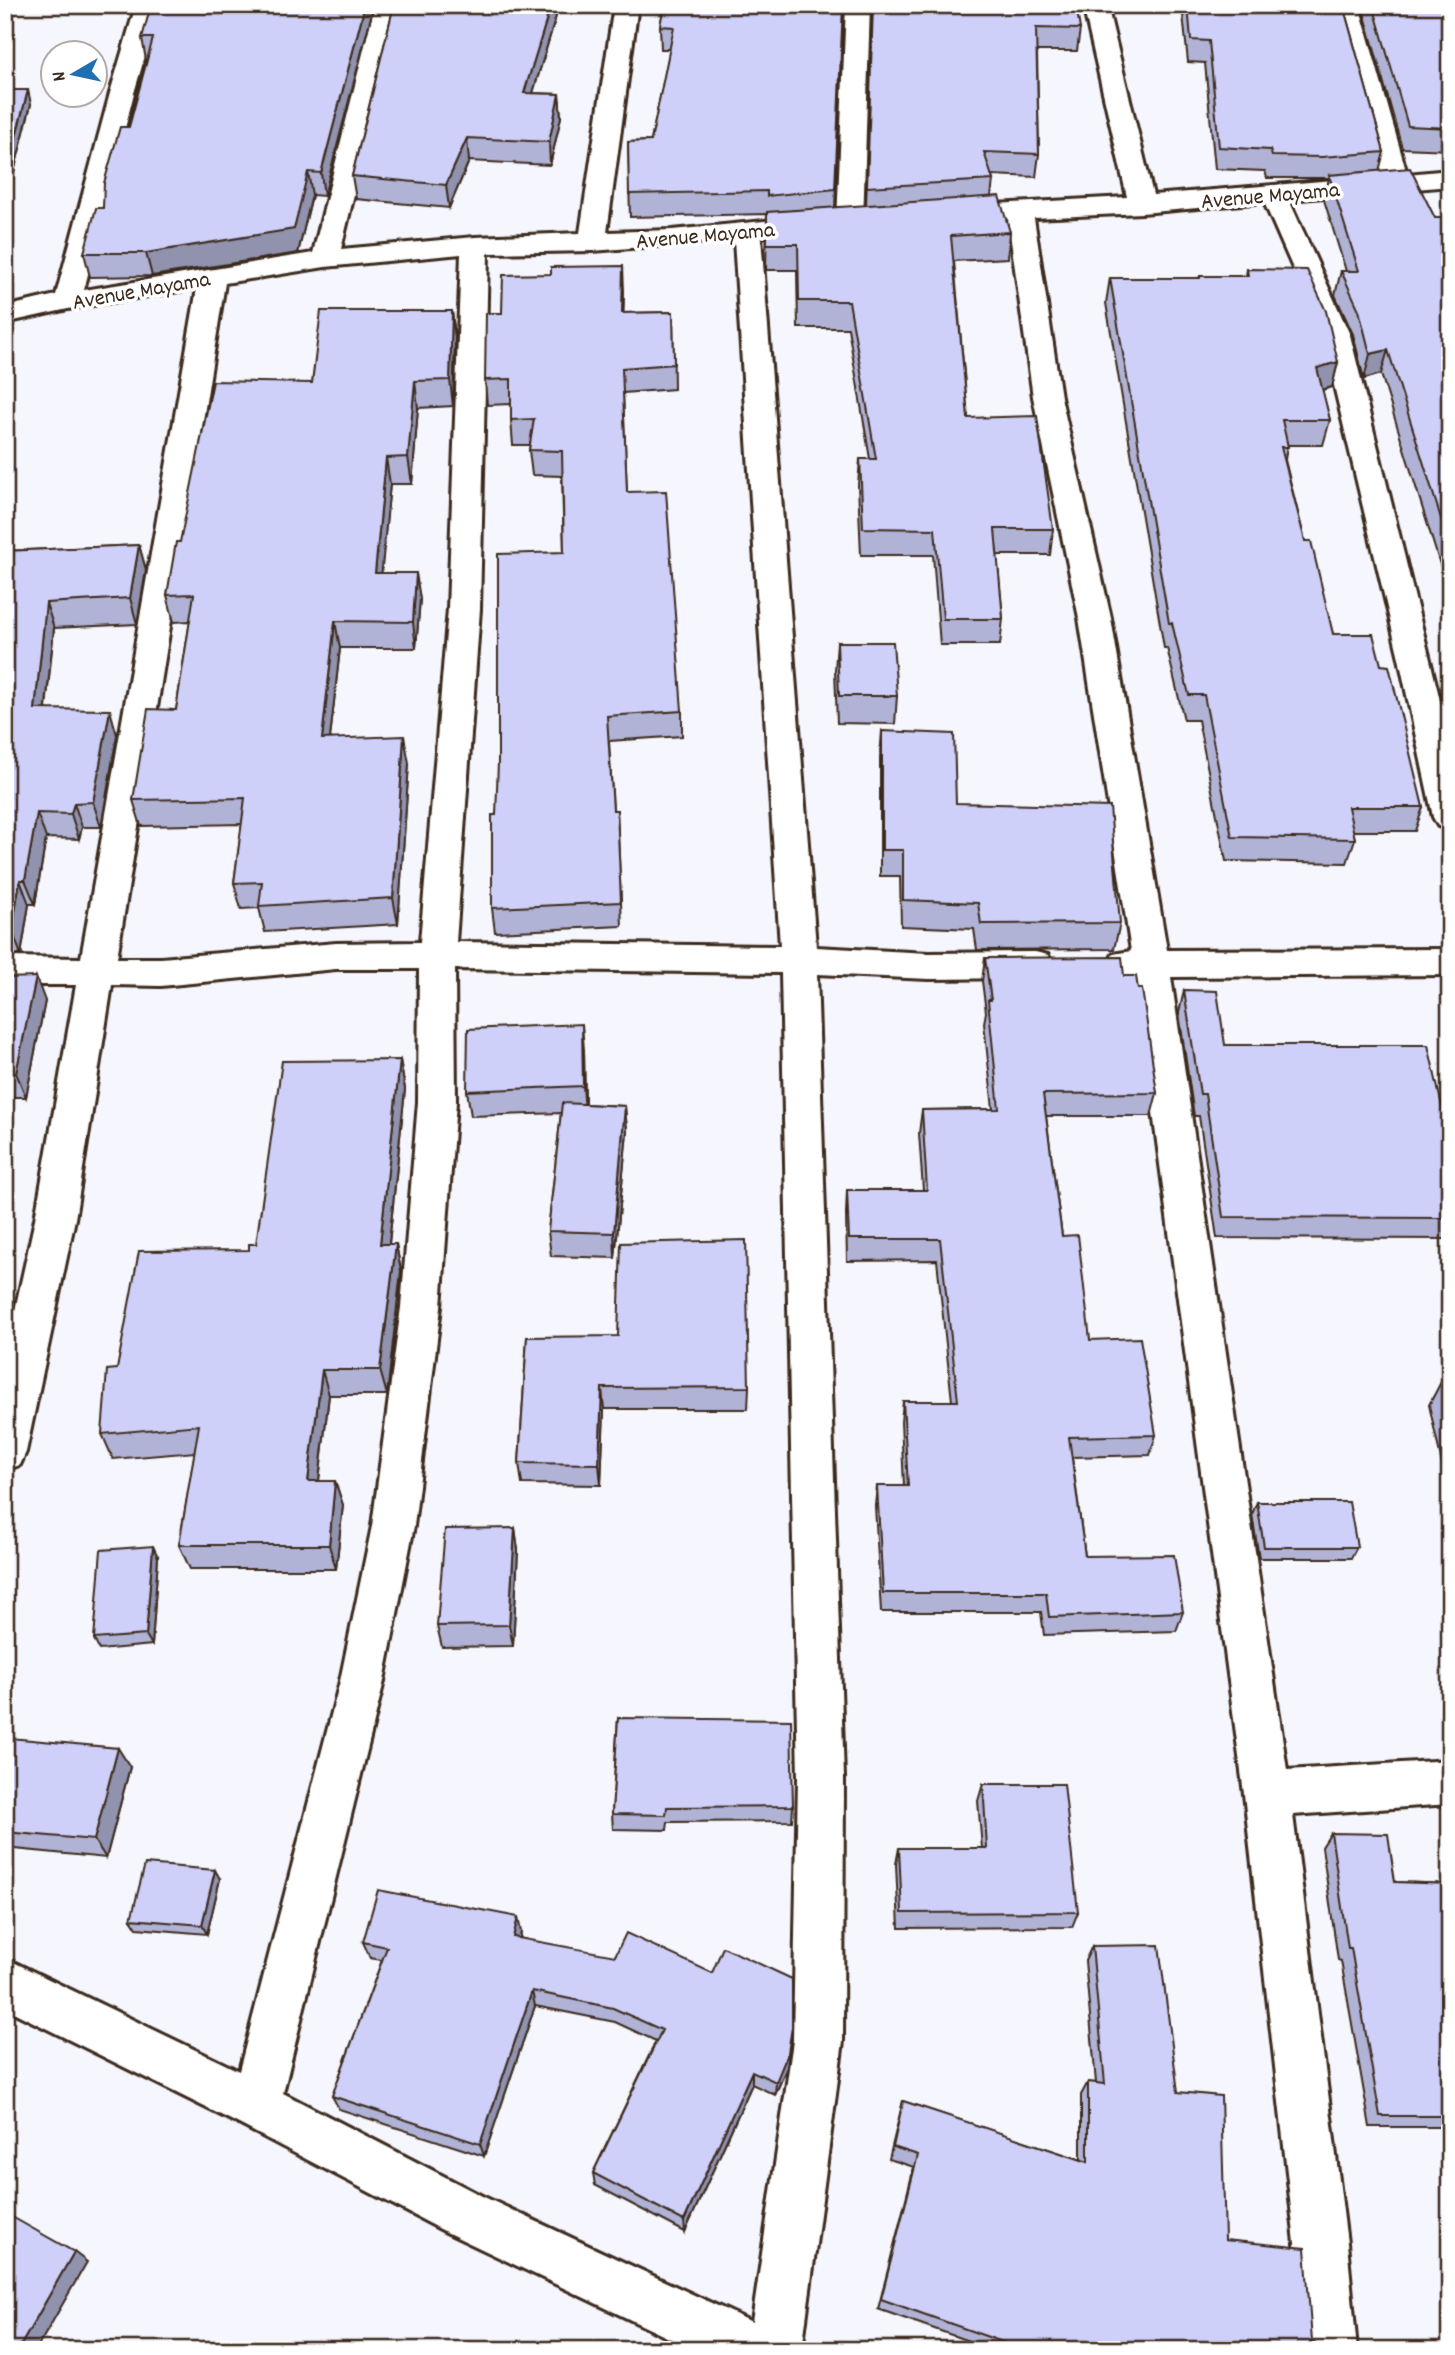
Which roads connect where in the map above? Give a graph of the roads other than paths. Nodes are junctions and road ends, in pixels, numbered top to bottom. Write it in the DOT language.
graph roads {
  1 [pos="148,5"];
  2 [pos="387,5"];
  3 [pos="626,5"];
  4 [pos="858,5"];
  5 [pos="1095,5"];
  6 [pos="1346,5"];
  7 [pos="1450,178"];
  8 [pos="1397,183"];
  9 [pos="1273,193"];
  10 [pos="1142,205"];
  11 [pos="1020,210"];
  12 [pos="968,214"];
  13 [pos="747,229"];
  14 [pos="592,243"];
  15 [pos="475,245"];
  16 [pos="325,260"];
  17 [pos="213,276"];
  18 [pos="68,301"];
  19 [pos="5,315"];
  20 [pos="1450,817"];
  21 [pos="437,955"];
  22 [pos="799,960"];
  23 [pos="1450,962"];
  24 [pos="1151,964"];
  25 [pos="97,970"];
  26 [pos="5,971"];
  27 [pos="5,1452"];
  28 [pos="1450,1782"];
  29 [pos="1268,1794"];
  30 [pos="5,1982"];
  31 [pos="255,2105"];
  32 [pos="753,2350"];
  33 [pos="775,2350"];
  34 [pos="1329,2350"];
  1 -- 18 [label="street"];
  2 -- 16 [label="street"];
  3 -- 14 [label="street"];
  4 -- 13 [label="street, Avenue Mayama"];
  5 -- 10 [label="street"];
  6 -- 8 [label="street"];
  7 -- 8 [label="street, Avenue Mayama"];
  8 -- 9 [label="street, Avenue Mayama"];
  9 -- 10 [label="street, Avenue Mayama"];
  9 -- 20 [label="street"];
  10 -- 11 [label="street, Avenue Mayama"];
  11 -- 12 [label="street, Avenue Mayama"];
  11 -- 24 [label="street"];
  13 -- 14 [label="street, Avenue Mayama"];
  13 -- 22 [label="street"];
  14 -- 15 [label="street, Avenue Mayama"];
  15 -- 16 [label="street, Avenue Mayama"];
  15 -- 21 [label="street"];
  16 -- 17 [label="street, Avenue Mayama"];
  17 -- 18 [label="street, Avenue Mayama"];
  17 -- 25 [label="street"];
  18 -- 19 [label="street, Avenue Mayama"];
  21 -- 22 [label="street"];
  21 -- 25 [label="street"];
  21 -- 31 [label="street"];
  22 -- 24 [label="street"];
  22 -- 33 [label="street"];
  23 -- 24 [label="street"];
  24 -- 29 [label="street"];
  25 -- 26 [label="street"];
  25 -- 27 [label="street"];
  28 -- 29 [label="street"];
  29 -- 34 [label="street"];
  30 -- 31 [label="street"];
  31 -- 32 [label="street"];
}
